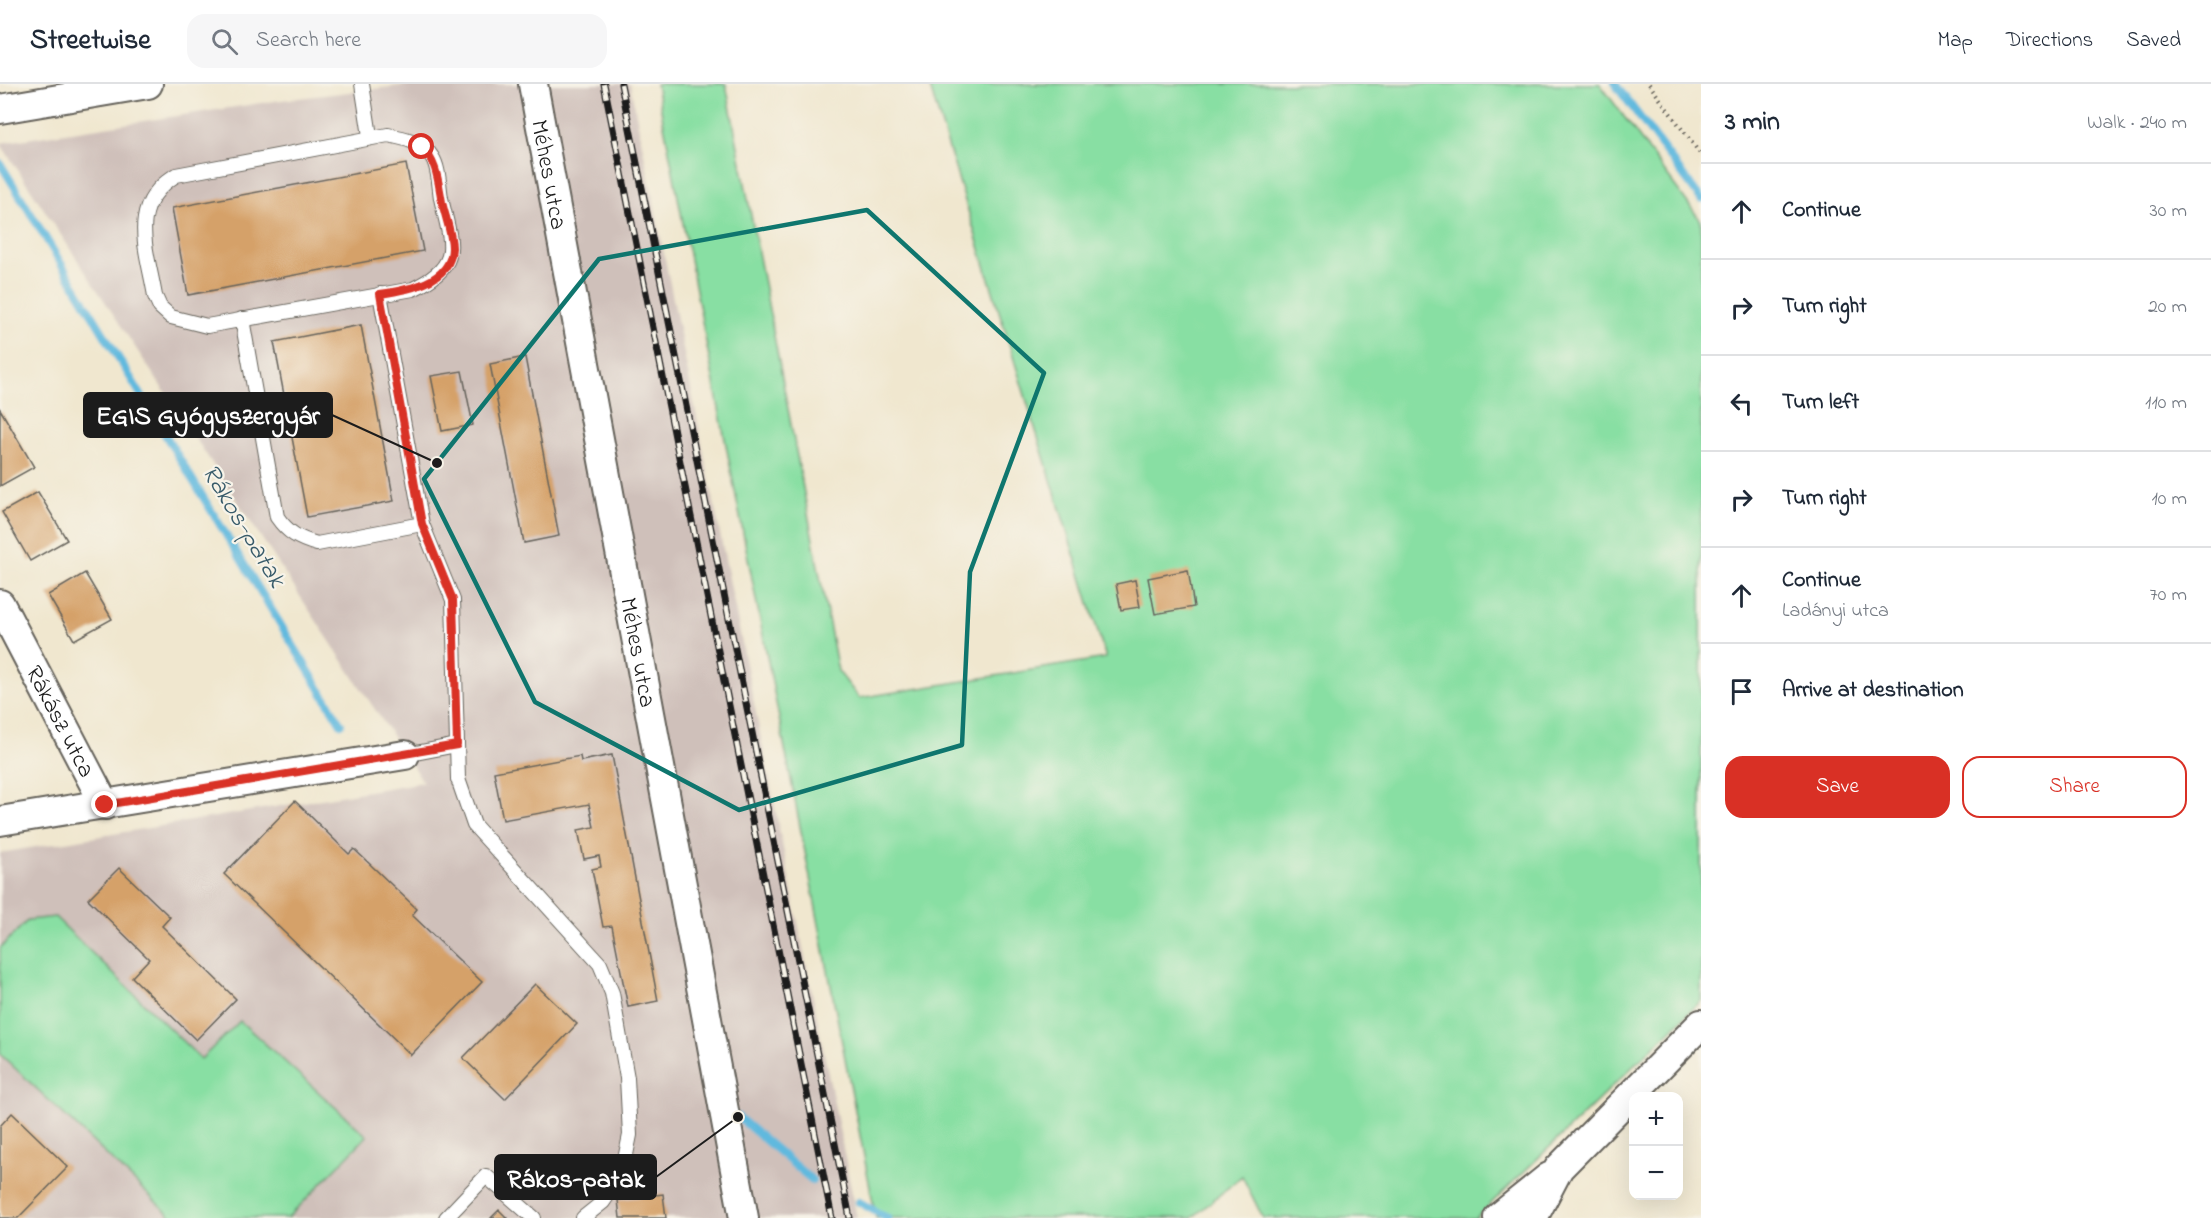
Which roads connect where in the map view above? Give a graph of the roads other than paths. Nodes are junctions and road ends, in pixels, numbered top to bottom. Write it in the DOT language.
graph roads {
  1 [pos="148,84"];
  2 [pos="362,84"];
  3 [pos="533,84"];
  4 [pos="0,109"];
  5 [pos="370,136"];
  6 [pos="380,294"];
  7 [pos="242,319"];
  8 [pos="422,524"];
  9 [pos="0,604"];
  10 [pos="457,745"];
  11 [pos="405,754"];
  12 [pos="105,805"];
  13 [pos="0,822"];
  14 [pos="1701,1024"];
  15 [pos="1560,1168"];
  16 [pos="446,1218"];
  17 [pos="534,1218"];
  18 [pos="583,1218"];
  19 [pos="744,1218"];
  20 [pos="1498,1218"];
  21 [pos="1533,1218"];
  1 -- 4 [label="street"];
  2 -- 5 [label="lane"];
  3 -- 19 [label="street, Méhes utca"];
  5 -- 6 [label="lane"];
  5 -- 7 [label="lane"];
  6 -- 7 [label="lane"];
  6 -- 8 [label="lane"];
  7 -- 8 [label="lane"];
  8 -- 10 [label="lane"];
  9 -- 12 [label="street, Rákász utca"];
  10 -- 11 [label="lane"];
  10 -- 18 [label="lane"];
  11 -- 12 [label="street"];
  12 -- 13 [label="street"];
  14 -- 15 [label="street"];
  15 -- 20 [label="street"];
  15 -- 21 [label="street"];
  16 -- 17 [label="lane"];
}
